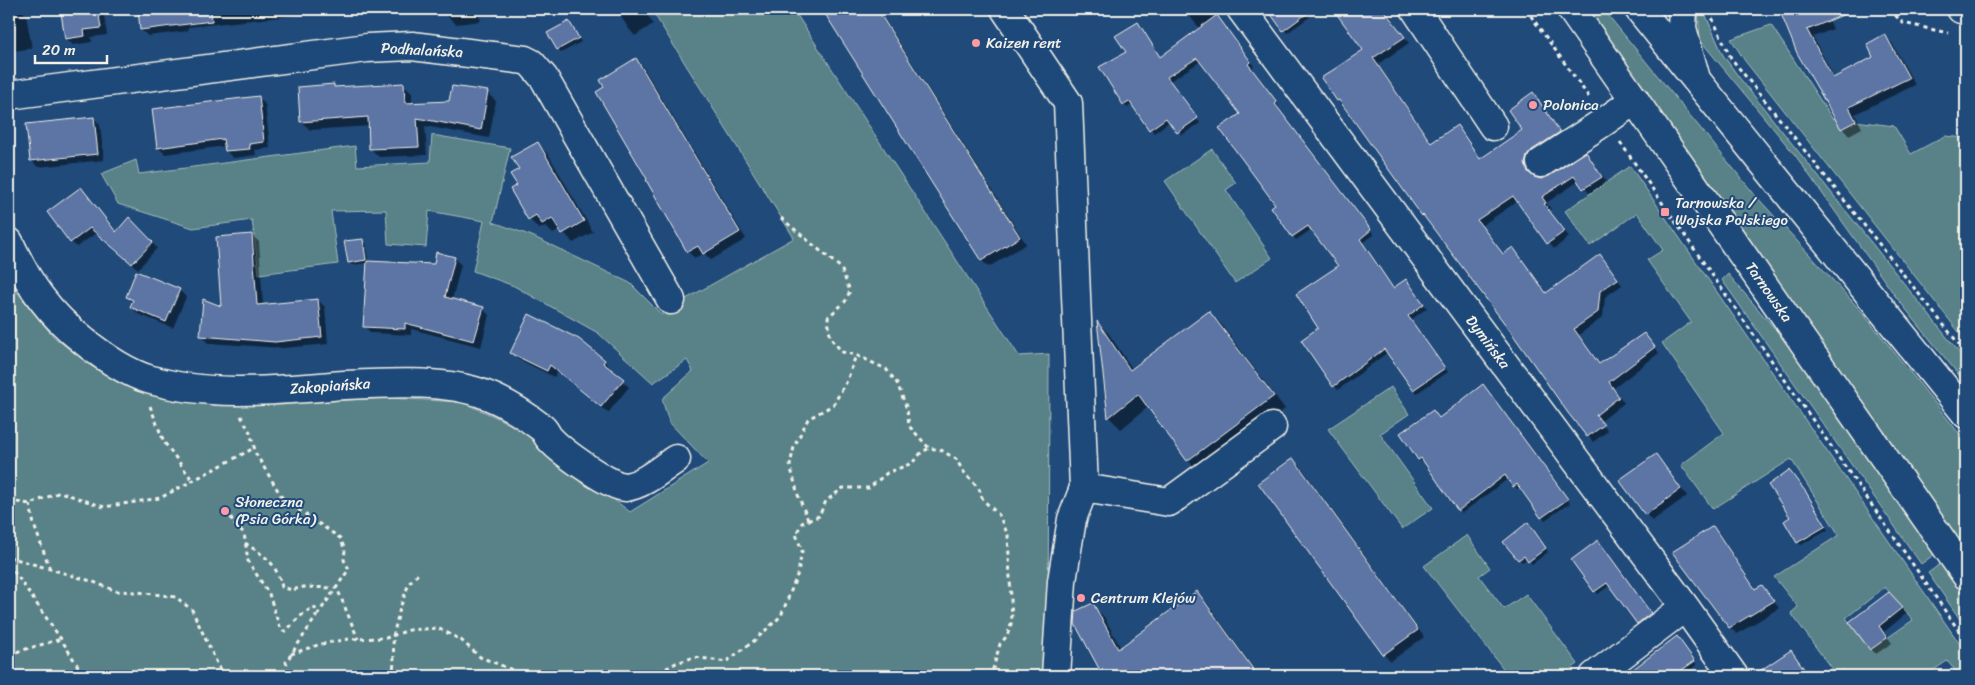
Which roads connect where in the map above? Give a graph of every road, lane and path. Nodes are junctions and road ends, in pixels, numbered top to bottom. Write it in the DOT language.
graph roads {
  1 [pos="1005,9"];
  2 [pos="1241,9"];
  3 [pos="1416,9"];
  4 [pos="1526,9"];
  5 [pos="1571,9"];
  6 [pos="1639,9"];
  7 [pos="1683,9"];
  8 [pos="1708,9"];
  9 [pos="1718,9"];
  10 [pos="1881,9"];
  11 [pos="1966,10"];
  12 [pos="1710,13"];
  13 [pos="1955,21"];
  14 [pos="1696,80"];
  15 [pos="9,94"];
  16 [pos="1635,100"];
  17 [pos="1605,122"];
  18 [pos="1493,126"];
  19 [pos="1541,163"];
  20 [pos="9,203"];
  21 [pos="781,218"];
  22 [pos="12,230"];
  23 [pos="670,300"];
  24 [pos="1966,353"];
  25 [pos="856,355"];
  26 [pos="147,379"];
  27 [pos="241,391"];
  28 [pos="1966,414"];
  29 [pos="1272,426"];
  30 [pos="254,448"];
  31 [pos="929,448"];
  32 [pos="676,459"];
  33 [pos="193,481"];
  34 [pos="1084,488"];
  35 [pos="9,501"];
  36 [pos="30,504"];
  37 [pos="231,517"];
  38 [pos="808,520"];
  39 [pos="245,543"];
  40 [pos="9,557"];
  41 [pos="9,564"];
  42 [pos="50,570"];
  43 [pos="419,573"];
  44 [pos="1966,575"];
  45 [pos="337,588"];
  46 [pos="1685,607"];
  47 [pos="316,617"];
  48 [pos="393,636"];
  49 [pos="61,639"];
  50 [pos="358,639"];
  51 [pos="1966,641"];
  52 [pos="9,654"];
  53 [pos="290,654"];
  54 [pos="84,676"];
  55 [pos="223,676"];
  56 [pos="291,676"];
  57 [pos="392,676"];
  58 [pos="528,676"];
  59 [pos="652,676"];
  60 [pos="991,676"];
  61 [pos="1056,676"];
  62 [pos="1594,676"];
  63 [pos="1734,676"];
  1 -- 34 [label="street"];
  2 -- 46 [label="street, Dymińska"];
  3 -- 18 [label="street"];
  4 -- 17 [label="path"];
  5 -- 16 [label="street, Tarnowska"];
  6 -- 14 [label="street"];
  7 -- 14 [label="street"];
  8 -- 12 [label="path"];
  9 -- 12 [label="path"];
  10 -- 13 [label="path"];
  11 -- 13 [label="street"];
  12 -- 24 [label="path"];
  14 -- 28 [label="street"];
  15 -- 23 [label="street, Podhalańska"];
  16 -- 17 [label="street"];
  16 -- 44 [label="street, Tarnowska"];
  17 -- 19 [label="street"];
  17 -- 51 [label="path"];
  20 -- 22 [label="path"];
  21 -- 25 [label="path"];
  22 -- 26 [label="street, Zakopiańska"];
  25 -- 31 [label="path"];
  25 -- 38 [label="path"];
  26 -- 27 [label="street, Zakopiańska"];
  26 -- 33 [label="path"];
  27 -- 30 [label="path"];
  27 -- 32 [label="street, Zakopiańska"];
  29 -- 34 [label="street"];
  30 -- 33 [label="path"];
  30 -- 45 [label="path"];
  31 -- 38 [label="path"];
  31 -- 60 [label="path"];
  33 -- 36 [label="path"];
  34 -- 61 [label="street"];
  35 -- 36 [label="path"];
  36 -- 42 [label="path"];
  37 -- 39 [label="path"];
  38 -- 59 [label="path"];
  39 -- 45 [label="path"];
  39 -- 47 [label="path"];
  40 -- 42 [label="path"];
  41 -- 49 [label="path"];
  42 -- 55 [label="path"];
  43 -- 48 [label="path"];
  45 -- 47 [label="path"];
  45 -- 50 [label="path"];
  46 -- 62 [label="street"];
  46 -- 63 [label="street, Dymińska"];
  47 -- 53 [label="path"];
  48 -- 50 [label="path"];
  48 -- 57 [label="path"];
  48 -- 58 [label="path"];
  49 -- 52 [label="path"];
  49 -- 54 [label="path"];
  50 -- 53 [label="path"];
  53 -- 56 [label="path"];
}
